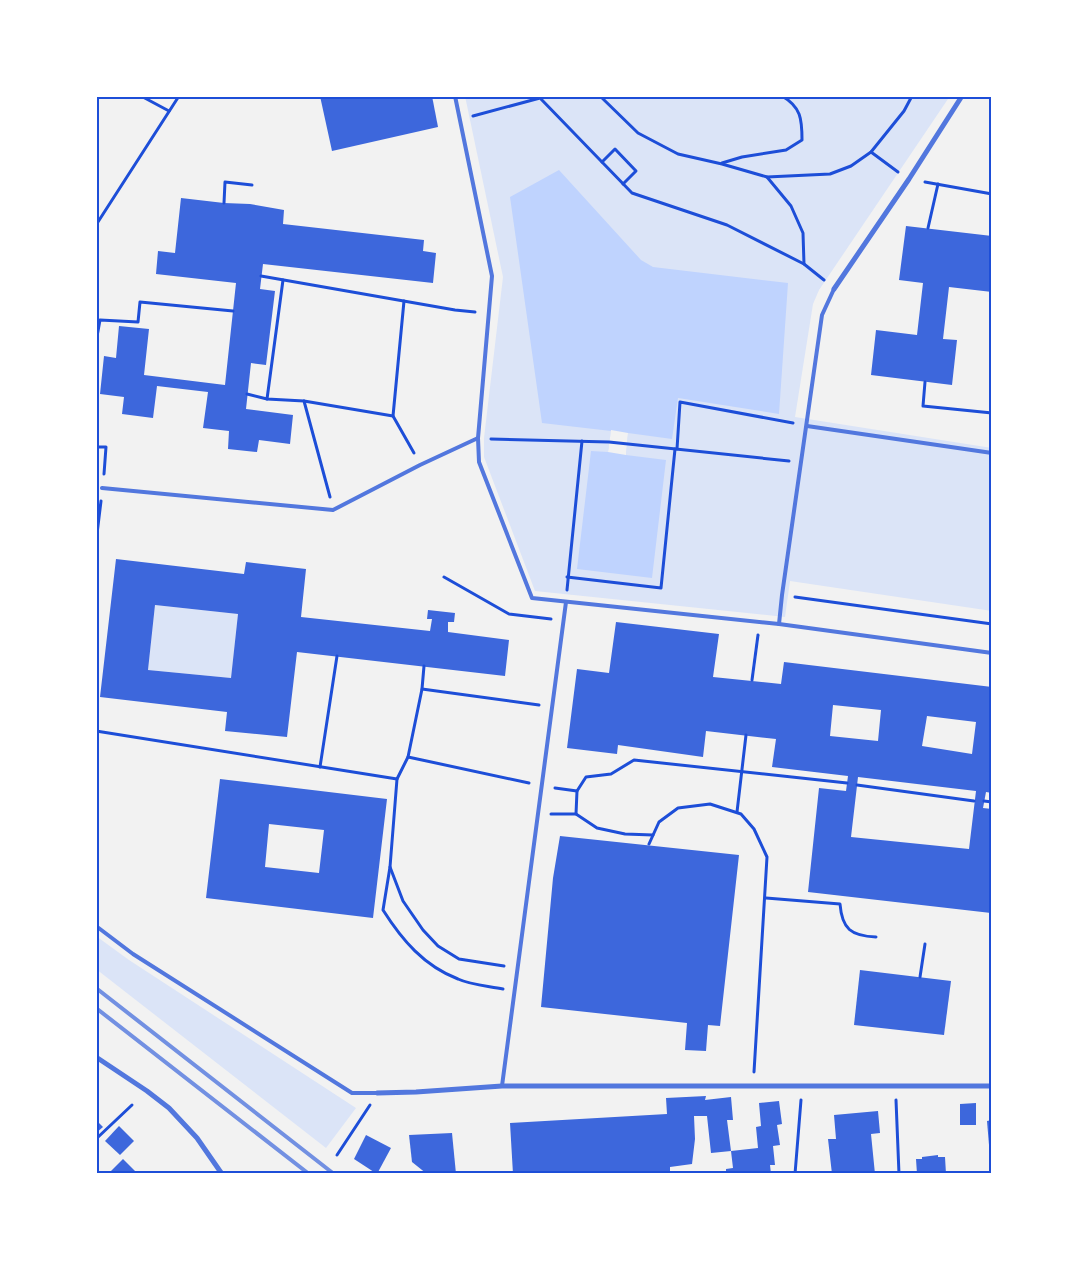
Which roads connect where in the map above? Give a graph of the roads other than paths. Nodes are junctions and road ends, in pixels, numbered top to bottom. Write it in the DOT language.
graph roads {
  1 [pos="455,96"];
  2 [pos="962,96"];
  3 [pos="834,288"];
  4 [pos="807,426"];
  5 [pos="478,438"];
  6 [pos="992,453"];
  7 [pos="102,488"];
  8 [pos="566,602"];
  9 [pos="779,624"];
  10 [pos="992,653"];
  11 [pos="96,926"];
  12 [pos="96,1057"];
  13 [pos="502,1086"];
  14 [pos="992,1086"];
  15 [pos="377,1093"];
  16 [pos="222,1174"];
  1 -- 5 [label="lane"];
  2 -- 3 [label="street"];
  3 -- 4 [label="lane"];
  4 -- 6 [label="lane"];
  4 -- 9 [label="lane"];
  5 -- 7 [label="lane"];
  5 -- 8 [label="lane"];
  8 -- 9 [label="lane"];
  8 -- 13 [label="lane"];
  9 -- 10 [label="lane"];
  11 -- 15 [label="lane"];
  12 -- 16 [label="street"];
  13 -- 14 [label="street"];
  13 -- 15 [label="street"];
}
